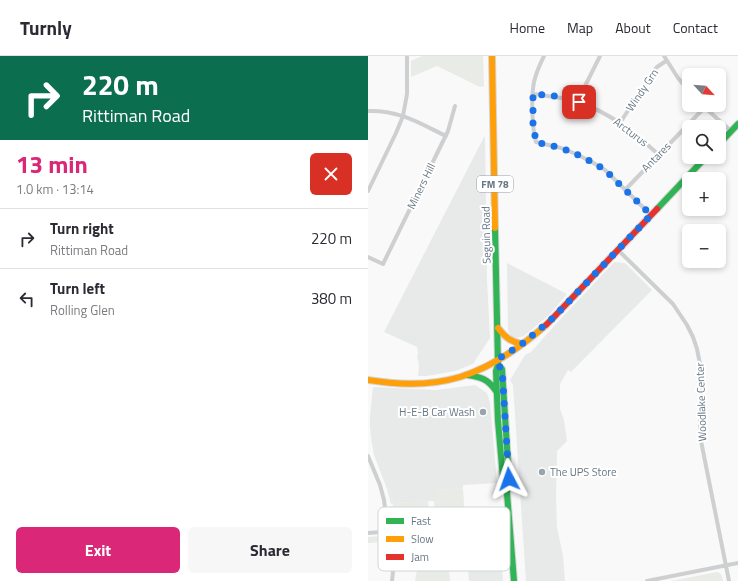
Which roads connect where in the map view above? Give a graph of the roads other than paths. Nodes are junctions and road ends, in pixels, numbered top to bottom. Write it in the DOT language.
graph roads {
  1 [pos="407,56"];
  2 [pos="492,56"];
  3 [pos="544,56"];
  4 [pos="600,56"];
  5 [pos="664,56"];
  6 [pos="666,61"];
  7 [pos="682,83"];
  8 [pos="533,94"];
  9 [pos="579,102"];
  10 [pos="455,106"];
  11 [pos="368,111"];
  12 [pos="698,112"];
  13 [pos="710,112"];
  14 [pos="403,116"];
  15 [pos="620,122"];
  16 [pos="738,124"];
  17 [pos="731,131"];
  18 [pos="446,136"];
  19 [pos="726,136"];
  20 [pos="659,154"];
  21 [pos="699,164"];
  22 [pos="625,190"];
  23 [pos="368,191"];
  24 [pos="651,215"];
  25 [pos="618,250"];
  26 [pos="368,257"];
  27 [pos="498,328"];
  28 [pos="522,344"];
  29 [pos="498,362"];
  30 [pos="467,375"];
  31 [pos="368,381"];
  32 [pos="368,384"];
  33 [pos="497,393"];
  34 [pos="368,456"];
  35 [pos="507,483"];
  36 [pos="385,507"];
  37 [pos="508,507"];
  38 [pos="378,532"];
  39 [pos="368,533"];
  40 [pos="510,537"];
  41 [pos="738,563"];
  42 [pos="726,565"];
  43 [pos="393,571"];
  44 [pos="392,581"];
  45 [pos="514,581"];
  46 [pos="647,581"];
  47 [pos="730,581"];
  1 -- 14 [label="street"];
  2 -- 27 [label="main road, Seguin Road / FM 78"];
  3 -- 8 [label="street"];
  4 -- 9 [label="street"];
  5 -- 6 [label="street"];
  6 -- 7 [label="street"];
  6 -- 15 [label="street, Windy Grn"];
  8 -- 9 [label="street, Arcturus"];
  8 -- 22 [label="street"];
  9 -- 15 [label="street, Arcturus"];
  10 -- 18 [label="street, Miners Hill"];
  11 -- 14 [label="street"];
  12 -- 20 [label="street, Antares"];
  13 -- 17 [label="street"];
  14 -- 18 [label="street"];
  14 -- 23 [label="street"];
  15 -- 20 [label="street, Arcturus"];
  16 -- 17 [label="main road"];
  17 -- 19 [label="main road"];
  18 -- 26 [label="street, Miners Hill"];
  20 -- 22 [label="street, Antares"];
  21 -- 24 [label="main road"];
  22 -- 24 [label="street"];
  24 -- 25 [label="main road"];
  25 -- 28 [label="main road"];
  25 -- 42 [label="street, Woodlake Center"];
  27 -- 28 [label="main road"];
  27 -- 29 [label="main road, Seguin Road / FM 78"];
  28 -- 29 [label="main road"];
  29 -- 30 [label="main road"];
  29 -- 33 [label="main road, Seguin Road / FM 78"];
  29 -- 35 [label="main road, Seguin Road / FM 78"];
  30 -- 31 [label="main road"];
  30 -- 33 [label="main road"];
  31 -- 32 [label="street"];
  33 -- 35 [label="main road, Seguin Road / FM 78"];
  34 -- 36 [label="street"];
  35 -- 37 [label="main road, Seguin Road / FM 78"];
  38 -- 39 [label="street"];
  40 -- 45 [label="main road, Seguin Road / FM 78"];
  41 -- 42 [label="street"];
  42 -- 46 [label="street"];
  42 -- 47 [label="street, Woodlake Center"];
  43 -- 44 [label="street"];
}
